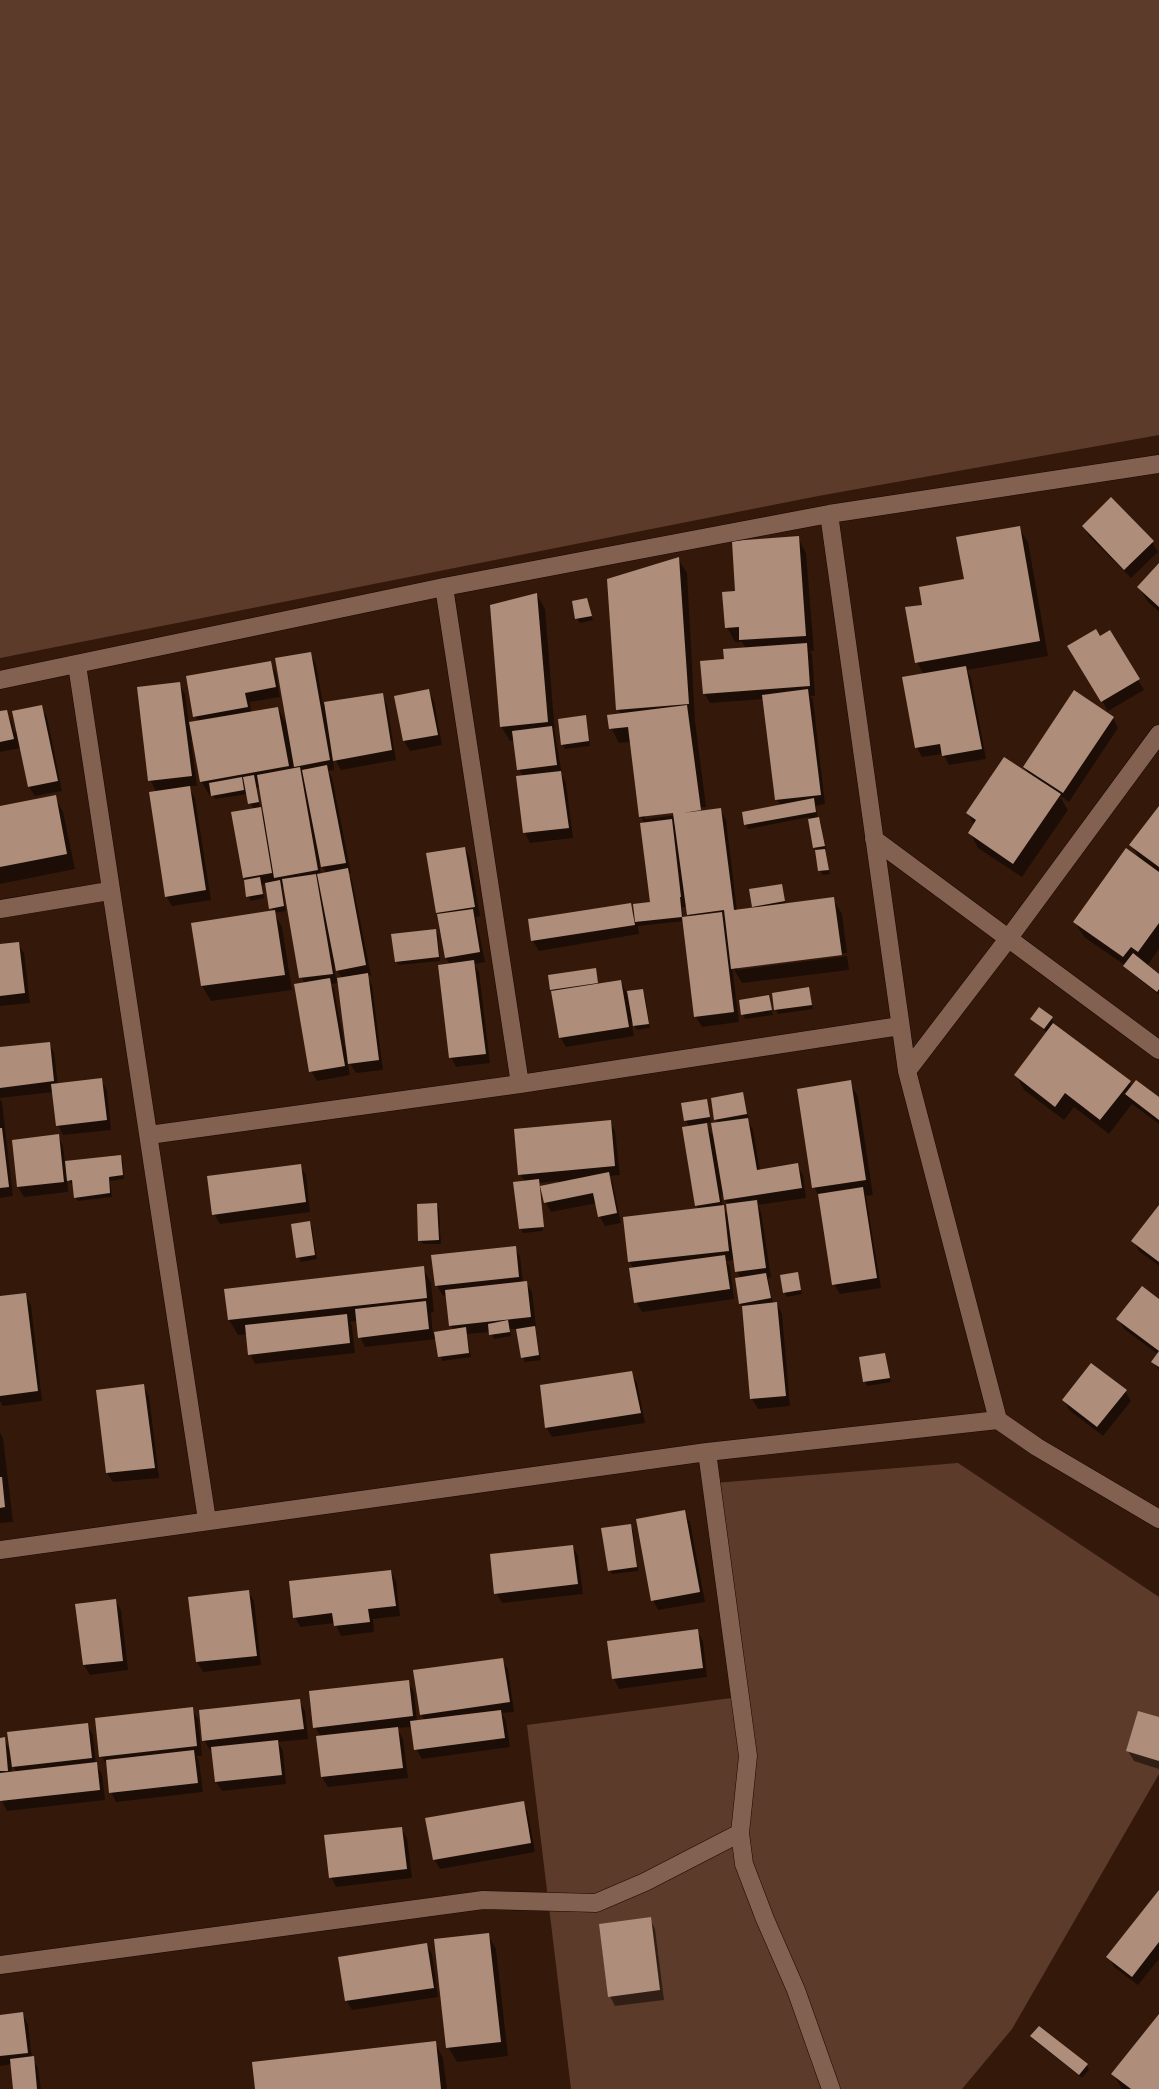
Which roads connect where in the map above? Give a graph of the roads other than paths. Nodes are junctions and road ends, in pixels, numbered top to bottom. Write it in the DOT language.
graph roads {
  1 [pos="1159,464"];
  2 [pos="829,514"];
  3 [pos="444,587"];
  4 [pos="77,665"];
  5 [pos="0,680"];
  6 [pos="1159,734"];
  7 [pos="874,839"];
  8 [pos="109,891"];
  9 [pos="0,909"];
  10 [pos="1008,939"];
  11 [pos="900,1026"];
  12 [pos="1159,1050"];
  13 [pos="906,1071"];
  14 [pos="520,1084"];
  15 [pos="149,1135"];
  16 [pos="998,1420"];
  17 [pos="707,1452"];
  18 [pos="1159,1519"];
  19 [pos="207,1520"];
  20 [pos="0,1550"];
  21 [pos="740,1833"];
  22 [pos="0,1965"];
  23 [pos="831,2089"];
  1 -- 2 [label="street"];
  2 -- 3 [label="street"];
  2 -- 7 [label="street"];
  3 -- 4 [label="street"];
  3 -- 14 [label="street"];
  4 -- 5 [label="street"];
  4 -- 8 [label="street"];
  6 -- 10 [label="street"];
  7 -- 10 [label="street"];
  7 -- 11 [label="street"];
  8 -- 9 [label="street"];
  8 -- 15 [label="street"];
  10 -- 12 [label="street"];
  10 -- 13 [label="street"];
  11 -- 13 [label="street"];
  11 -- 14 [label="street"];
  13 -- 16 [label="street"];
  14 -- 15 [label="street"];
  15 -- 19 [label="street"];
  16 -- 17 [label="street"];
  16 -- 18 [label="street"];
  17 -- 19 [label="street"];
  17 -- 21 [label="street"];
  19 -- 20 [label="street"];
  21 -- 22 [label="street"];
  21 -- 23 [label="street"];
}
